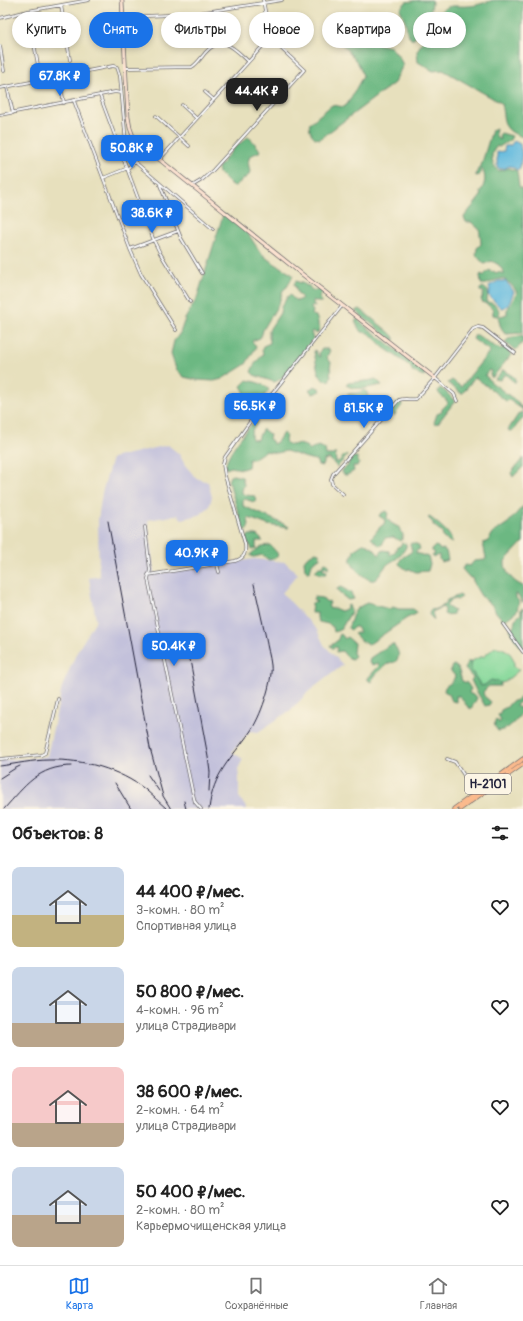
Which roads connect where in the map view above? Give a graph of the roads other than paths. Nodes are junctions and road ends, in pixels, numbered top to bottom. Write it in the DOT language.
graph roads {
  1 [pos="89,0"];
  2 [pos="122,0"];
  3 [pos="282,0"];
  4 [pos="264,2"];
  5 [pos="61,6"];
  6 [pos="28,11"];
  7 [pos="123,12"];
  8 [pos="266,12"];
  9 [pos="153,16"];
  10 [pos="0,18"];
  11 [pos="0,46"];
  12 [pos="124,48"];
  13 [pos="260,48"];
  14 [pos="281,48"];
  15 [pos="70,60"];
  16 [pos="248,61"];
  17 [pos="38,65"];
  18 [pos="125,68"];
  19 [pos="4,71"];
  20 [pos="59,77"];
  21 [pos="7,87"];
  22 [pos="0,88"];
  23 [pos="204,92"];
  24 [pos="120,93"];
  25 [pos="100,96"];
  26 [pos="213,99"];
  27 [pos="74,101"];
  28 [pos="64,103"];
  29 [pos="182,105"];
  30 [pos="13,113"];
  31 [pos="0,115"];
  32 [pos="156,116"];
  33 [pos="196,118"];
  34 [pos="179,137"];
  35 [pos="134,139"];
  36 [pos="126,143"];
  37 [pos="188,146"];
  38 [pos="159,160"];
  39 [pos="135,162"];
  40 [pos="128,168"];
  41 [pos="103,178"];
  42 [pos="160,184"];
  43 [pos="192,186"];
  44 [pos="213,229"];
  45 [pos="178,231"];
  46 [pos="154,241"];
  47 [pos="130,249"];
  48 [pos="202,273"];
  49 [pos="190,302"];
  50 [pos="343,305"];
  51 [pos="176,330"];
  52 [pos="515,353"];
  53 [pos="435,378"];
  54 [pos="457,401"];
  55 [pos="343,494"];
  56 [pos="145,527"];
  57 [pos="217,564"];
  58 [pos="219,572"];
  59 [pos="148,574"];
  60 [pos="503,624"];
  61 [pos="523,652"];
  62 [pos="58,699"];
  63 [pos="0,759"];
  64 [pos="447,759"];
  65 [pos="523,759"];
  66 [pos="523,764"];
  67 [pos="476,793"];
  68 [pos="201,809"];
  69 [pos="454,809"];
  70 [pos="460,809"];
  1 -- 5 [label="street"];
  2 -- 7 [label="street"];
  3 -- 4 [label="street"];
  4 -- 8 [label="street"];
  4 -- 9 [label="street"];
  5 -- 6 [label="street"];
  5 -- 15 [label="street"];
  6 -- 10 [label="street"];
  6 -- 17 [label="street"];
  11 -- 19 [label="street"];
  12 -- 18 [label="street"];
  13 -- 16 [label="street"];
  14 -- 43 [label="street"];
  16 -- 18 [label="street"];
  16 -- 26 [label="street"];
  18 -- 35 [label="street"];
  20 -- 21 [label="street"];
  20 -- 24 [label="street"];
  20 -- 28 [label="street"];
  21 -- 22 [label="street"];
  21 -- 30 [label="street"];
  23 -- 26 [label="street"];
  24 -- 25 [label="street"];
  24 -- 36 [label="street"];
  25 -- 27 [label="street"];
  25 -- 40 [label="street"];
  26 -- 33 [label="street"];
  27 -- 28 [label="street"];
  27 -- 41 [label="street"];
  28 -- 30 [label="street"];
  29 -- 33 [label="street"];
  30 -- 31 [label="street"];
  32 -- 34 [label="street"];
  33 -- 34 [label="street"];
  34 -- 37 [label="street"];
  34 -- 38 [label="street"];
  35 -- 36 [label="street"];
  35 -- 38 [label="street"];
  36 -- 39 [label="street"];
  38 -- 43 [label="street"];
  39 -- 40 [label="street"];
  39 -- 42 [label="street"];
  40 -- 41 [label="street"];
  40 -- 46 [label="street"];
  41 -- 47 [label="street"];
  42 -- 44 [label="street"];
  42 -- 45 [label="street"];
  43 -- 50 [label="street"];
  45 -- 46 [label="street"];
  45 -- 48 [label="street"];
  46 -- 47 [label="street"];
  46 -- 49 [label="street"];
  47 -- 51 [label="street"];
  50 -- 53 [label="street"];
  50 -- 57 [label="street"];
  52 -- 53 [label="street"];
  53 -- 54 [label="street"];
  53 -- 55 [label="street"];
  56 -- 59 [label="street"];
  57 -- 58 [label="street"];
  57 -- 59 [label="street"];
  59 -- 68 [label="street"];
  60 -- 61 [label="street"];
  62 -- 63 [label="street"];
  64 -- 67 [label="street"];
  65 -- 67 [label="main road, Н-2101"];
  66 -- 70 [label="main road, Н-2101"];
  67 -- 69 [label="main road, Н-2101"];
}
